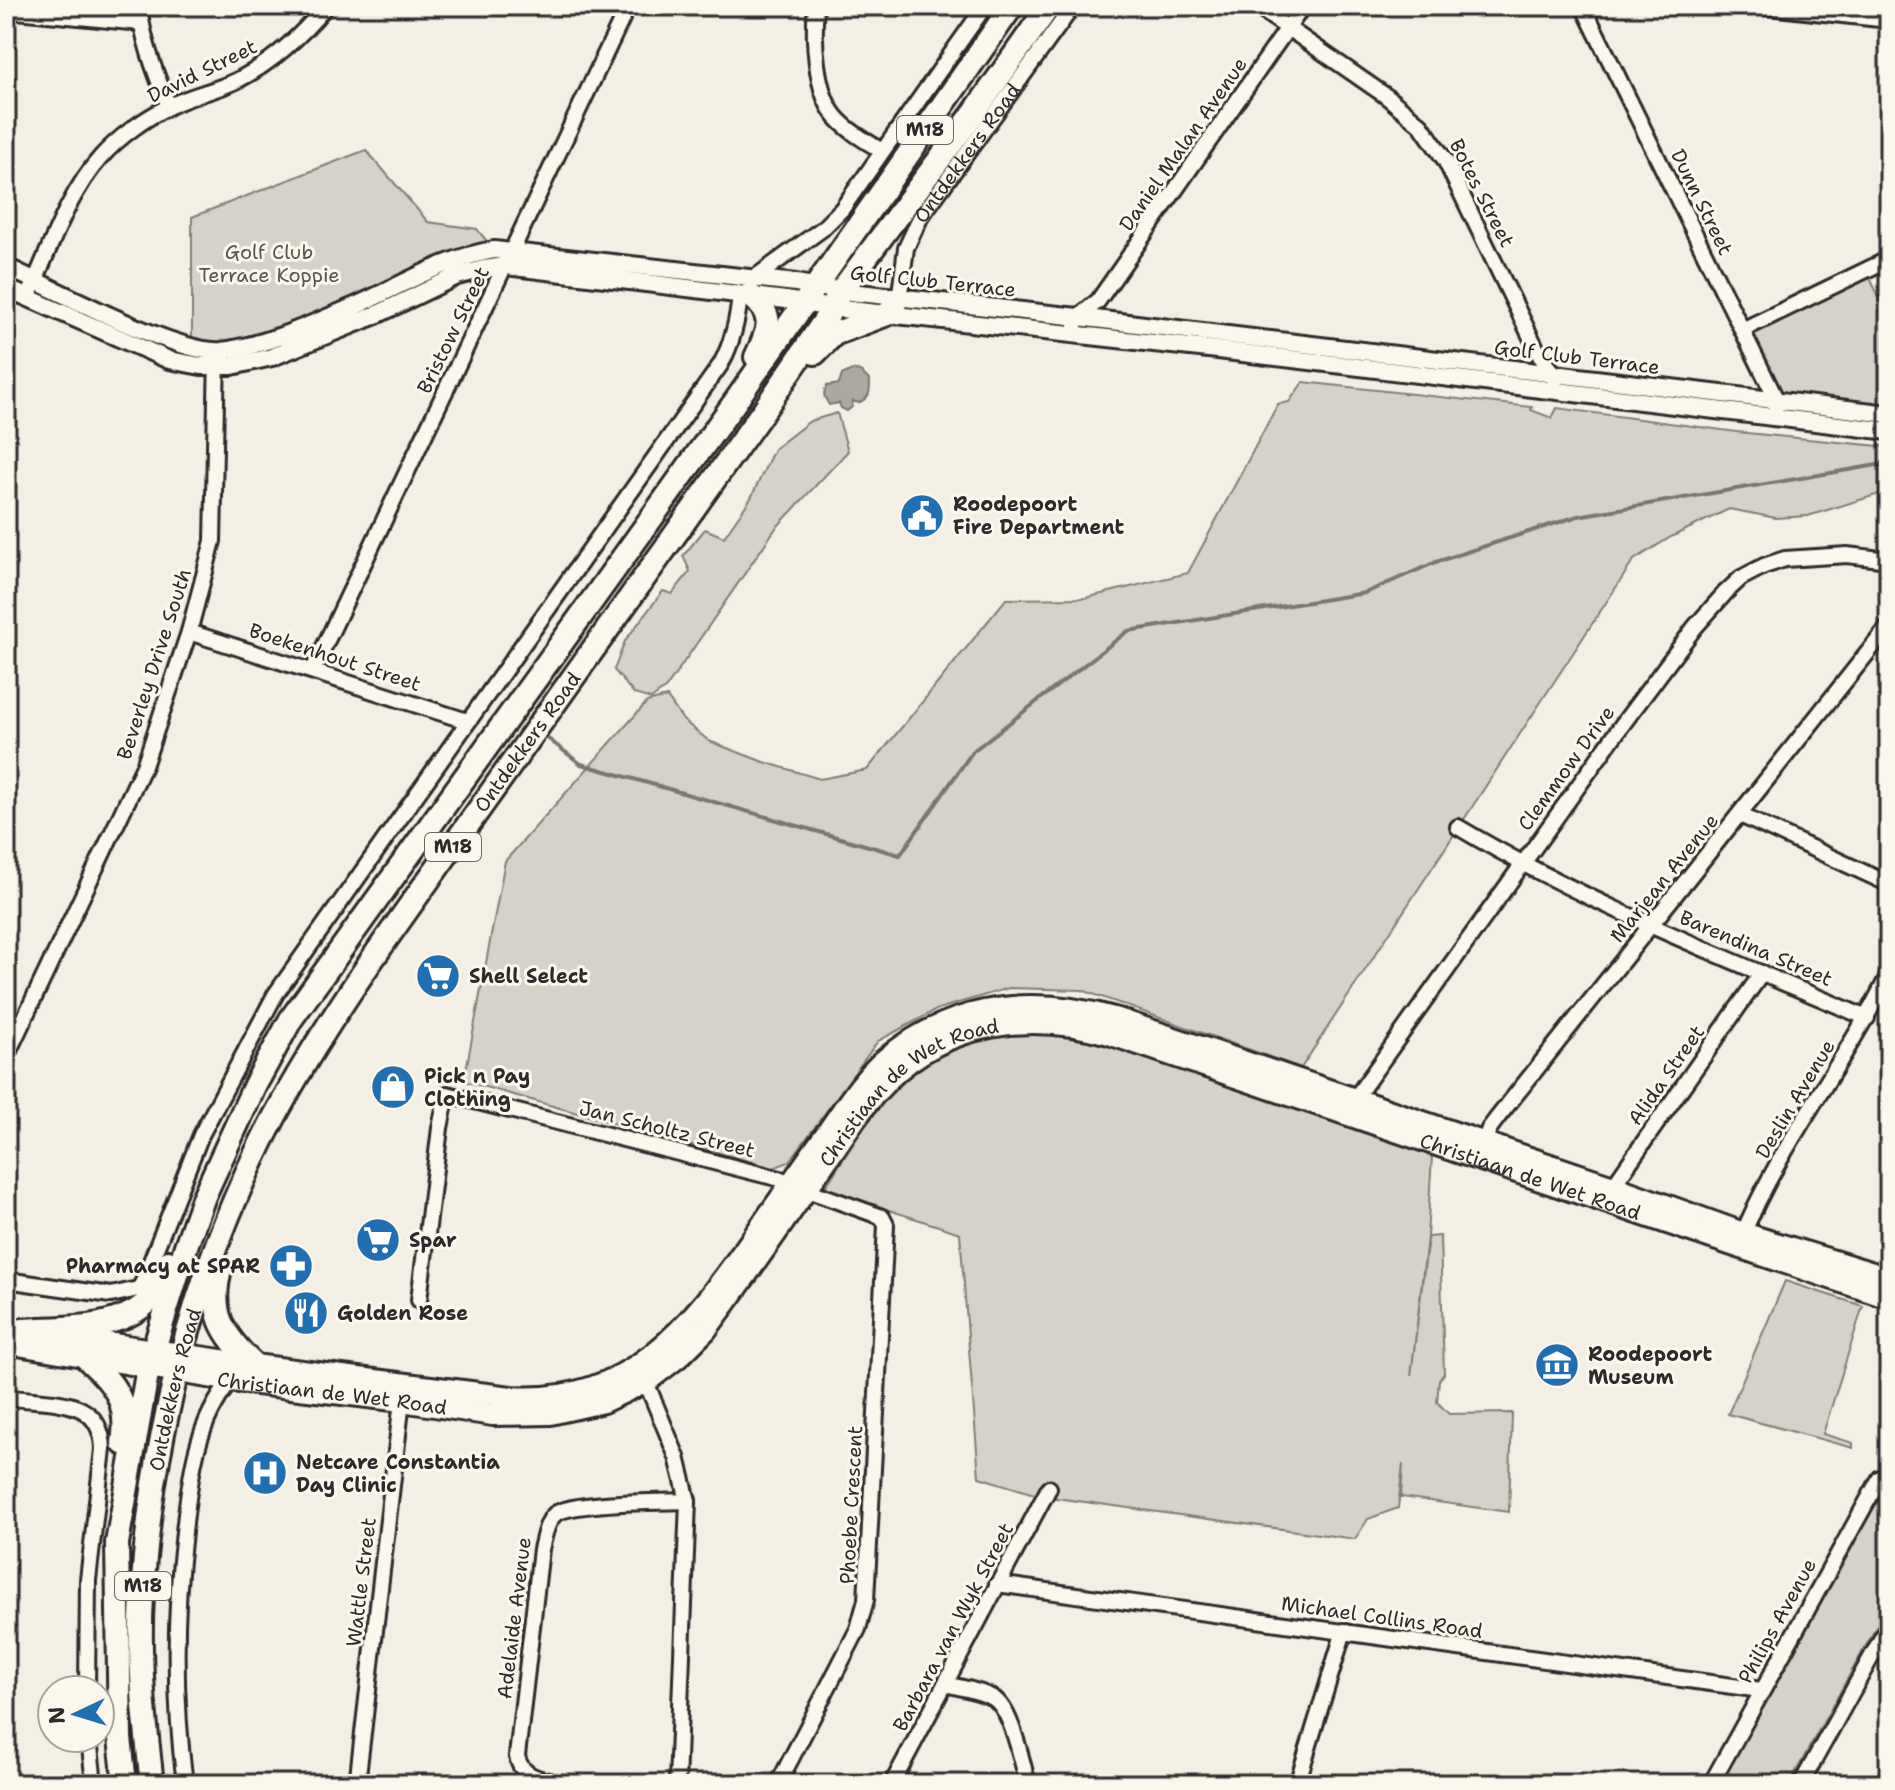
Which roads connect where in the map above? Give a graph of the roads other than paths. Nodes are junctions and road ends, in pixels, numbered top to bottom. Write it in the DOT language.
graph roads {
  1 [pos="139,6"];
  2 [pos="326,6"];
  3 [pos="628,6"];
  4 [pos="816,6"];
  5 [pos="985,6"];
  6 [pos="1012,6"];
  7 [pos="1049,6"];
  8 [pos="1073,6"];
  9 [pos="1256,6"];
  10 [pos="1303,6"];
  11 [pos="1583,6"];
  12 [pos="1759,6"];
  13 [pos="6,10"];
  14 [pos="1889,20"];
  15 [pos="141,23"];
  16 [pos="1287,27"];
  17 [pos="169,106"];
  18 [pos="882,151"];
  19 [pos="509,259"];
  20 [pos="1889,259"];
  21 [pos="6,267"];
  22 [pos="36,280"];
  23 [pos="6,288"];
  24 [pos="748,290"];
  25 [pos="810,295"];
  26 [pos="28,297"];
  27 [pos="836,299"];
  28 [pos="895,308"];
  29 [pos="1088,313"];
  30 [pos="1742,330"];
  31 [pos="1080,334"];
  32 [pos="217,359"];
  33 [pos="1554,383"];
  34 [pos="735,402"];
  35 [pos="766,407"];
  36 [pos="1775,409"];
  37 [pos="1889,414"];
  38 [pos="1889,431"];
  39 [pos="1889,560"];
  40 [pos="1889,626"];
  41 [pos="189,632"];
  42 [pos="313,670"];
  43 [pos="467,721"];
  44 [pos="1740,815"];
  45 [pos="1458,827"];
  46 [pos="1520,864"];
  47 [pos="1889,884"];
  48 [pos="1652,926"];
  49 [pos="1762,973"];
  50 [pos="1889,974"];
  51 [pos="1867,1018"];
  52 [pos="6,1057"];
  53 [pos="255,1085"];
  54 [pos="1349,1107"];
  55 [pos="1481,1151"];
  56 [pos="799,1186"];
  57 [pos="238,1194"];
  58 [pos="1611,1194"];
  59 [pos="874,1213"];
  60 [pos="1740,1240"];
  61 [pos="1889,1278"];
  62 [pos="6,1280"];
  63 [pos="1889,1298"];
  64 [pos="419,1300"];
  65 [pos="12,1334"];
  66 [pos="82,1354"];
  67 [pos="151,1358"];
  68 [pos="179,1363"];
  69 [pos="254,1365"];
  70 [pos="231,1381"];
  71 [pos="646,1382"];
  72 [pos="403,1392"];
  73 [pos="6,1397"];
  74 [pos="1884,1480"];
  75 [pos="1049,1488"];
  76 [pos="688,1501"];
  77 [pos="117,1543"];
  78 [pos="997,1584"];
  79 [pos="1889,1625"];
  80 [pos="1344,1631"];
  81 [pos="87,1674"];
  82 [pos="945,1684"];
  83 [pos="1761,1690"];
  84 [pos="91,1754"];
  85 [pos="94,1784"];
  86 [pos="125,1784"];
  87 [pos="152,1784"];
  88 [pos="185,1784"];
  89 [pos="357,1784"];
  90 [pos="564,1784"];
  91 [pos="677,1784"];
  92 [pos="778,1784"];
  93 [pos="892,1784"];
  94 [pos="1028,1784"];
  95 [pos="1297,1784"];
  96 [pos="1711,1784"];
  97 [pos="1801,1784"];
  1 -- 15 [label="street"];
  2 -- 17 [label="street, David Street"];
  3 -- 19 [label="street, Bristow Street"];
  4 -- 18 [label="street"];
  5 -- 18 [label="street"];
  6 -- 25 [label="main road, Ontdekkers Road / M18"];
  7 -- 27 [label="main road, Ontdekkers Road / M18"];
  8 -- 28 [label="street, Ontdekkers Road"];
  9 -- 16 [label="street, Botes Street"];
  10 -- 16 [label="street, Daniel Malan Avenue"];
  11 -- 30 [label="street, Dunn Street"];
  12 -- 14 [label="street"];
  13 -- 15 [label="street"];
  15 -- 17 [label="street"];
  16 -- 29 [label="street, Daniel Malan Avenue"];
  16 -- 33 [label="street, Botes Street"];
  17 -- 22 [label="street, David Street"];
  18 -- 24 [label="street"];
  19 -- 24 [label="street, Golf Club Terrace"];
  19 -- 32 [label="street, Golf Club Terrace"];
  19 -- 42 [label="street, Bristow Street"];
  20 -- 30 [label="street"];
  21 -- 22 [label="street, Golf Club Terrace"];
  22 -- 26 [label="street, David Street"];
  22 -- 32 [label="street, Golf Club Terrace"];
  23 -- 26 [label="street, Golf Club Terrace"];
  24 -- 25 [label="street, Golf Club Terrace"];
  24 -- 34 [label="main road"];
  24 -- 43 [label="street"];
  25 -- 27 [label="street, Golf Club Terrace"];
  25 -- 34 [label="main road, Ontdekkers Road / M18"];
  26 -- 32 [label="street, Golf Club Terrace"];
  27 -- 28 [label="street, Golf Club Terrace"];
  27 -- 35 [label="main road, Ontdekkers Road / M18"];
  28 -- 29 [label="street, Golf Club Terrace"];
  28 -- 31 [label="street, Golf Club Terrace"];
  28 -- 35 [label="main road"];
  29 -- 31 [label="street, Daniel Malan Avenue"];
  29 -- 33 [label="street, Golf Club Terrace"];
  30 -- 36 [label="street, Dunn Street"];
  31 -- 33 [label="street, Golf Club Terrace"];
  32 -- 41 [label="street, Beverley Drive South"];
  33 -- 36 [label="street, Golf Club Terrace"];
  34 -- 53 [label="main road, Ontdekkers Road / M18"];
  35 -- 57 [label="main road, Ontdekkers Road / M18"];
  36 -- 37 [label="street, Golf Club Terrace"];
  36 -- 38 [label="street, Golf Club Terrace"];
  39 -- 46 [label="street, Clemmow Drive"];
  40 -- 44 [label="street, Marjean Avenue"];
  41 -- 42 [label="street, Boekenhout Street"];
  41 -- 52 [label="street, Beverley Drive South"];
  42 -- 43 [label="street, Boekenhout Street"];
  43 -- 62 [label="street"];
  44 -- 47 [label="street"];
  44 -- 48 [label="street, Marjean Avenue"];
  45 -- 46 [label="street, Barendina Street"];
  46 -- 48 [label="street, Barendina Street"];
  46 -- 54 [label="street, Clemmow Drive"];
  48 -- 49 [label="street, Barendina Street"];
  48 -- 55 [label="street, Marjean Avenue"];
  49 -- 51 [label="street, Barendina Street"];
  49 -- 58 [label="street, Alida Street"];
  50 -- 51 [label="street, Deslin Avenue"];
  51 -- 60 [label="street, Deslin Avenue"];
  53 -- 65 [label="main road"];
  53 -- 67 [label="main road, Ontdekkers Road / M18"];
  54 -- 55 [label="main road, Christiaan de Wet Road"];
  54 -- 56 [label="main road, Christiaan de Wet Road"];
  55 -- 58 [label="main road, Christiaan de Wet Road"];
  56 -- 59 [label="street, Jan Scholtz Street"];
  56 -- 64 [label="street, Jan Scholtz Street"];
  56 -- 71 [label="main road, Christiaan de Wet Road"];
  56 -- 72 [label="main road, Christiaan de Wet Road"];
  57 -- 68 [label="main road, Ontdekkers Road / M18"];
  57 -- 69 [label="main road"];
  58 -- 60 [label="main road, Christiaan de Wet Road"];
  59 -- 92 [label="street, Phoebe Crescent"];
  60 -- 61 [label="main road, Christiaan de Wet Road"];
  60 -- 63 [label="main road, Christiaan de Wet Road"];
  65 -- 66 [label="main road, Christiaan de Wet Road"];
  65 -- 67 [label="main road, Christiaan de Wet Road"];
  66 -- 67 [label="main road, Christiaan de Wet Road"];
  66 -- 77 [label="main road"];
  67 -- 68 [label="main road, Christiaan de Wet Road"];
  67 -- 77 [label="main road, Ontdekkers Road / M18"];
  68 -- 69 [label="main road, Christiaan de Wet Road"];
  68 -- 70 [label="main road, Christiaan de Wet Road"];
  68 -- 87 [label="main road, Ontdekkers Road / M18"];
  69 -- 72 [label="main road, Christiaan de Wet Road"];
  70 -- 72 [label="main road, Christiaan de Wet Road"];
  70 -- 88 [label="street, Ontdekkers Road"];
  71 -- 72 [label="main road, Christiaan de Wet Road"];
  71 -- 76 [label="street"];
  72 -- 89 [label="street, Wattle Street"];
  73 -- 81 [label="street"];
  74 -- 83 [label="street, Philips Avenue"];
  75 -- 78 [label="street, Barbara van Wyk Street"];
  76 -- 90 [label="street, Adelaide Avenue"];
  76 -- 91 [label="street"];
  77 -- 86 [label="main road, Ontdekkers Road / M18"];
  78 -- 80 [label="street, Michael Collins Road"];
  78 -- 82 [label="street, Barbara van Wyk Street"];
  79 -- 97 [label="street"];
  80 -- 83 [label="street, Michael Collins Road"];
  80 -- 95 [label="street"];
  82 -- 93 [label="street, Barbara van Wyk Street"];
  82 -- 94 [label="street"];
  83 -- 96 [label="street, Philips Avenue"];
  84 -- 85 [label="street"];
}
